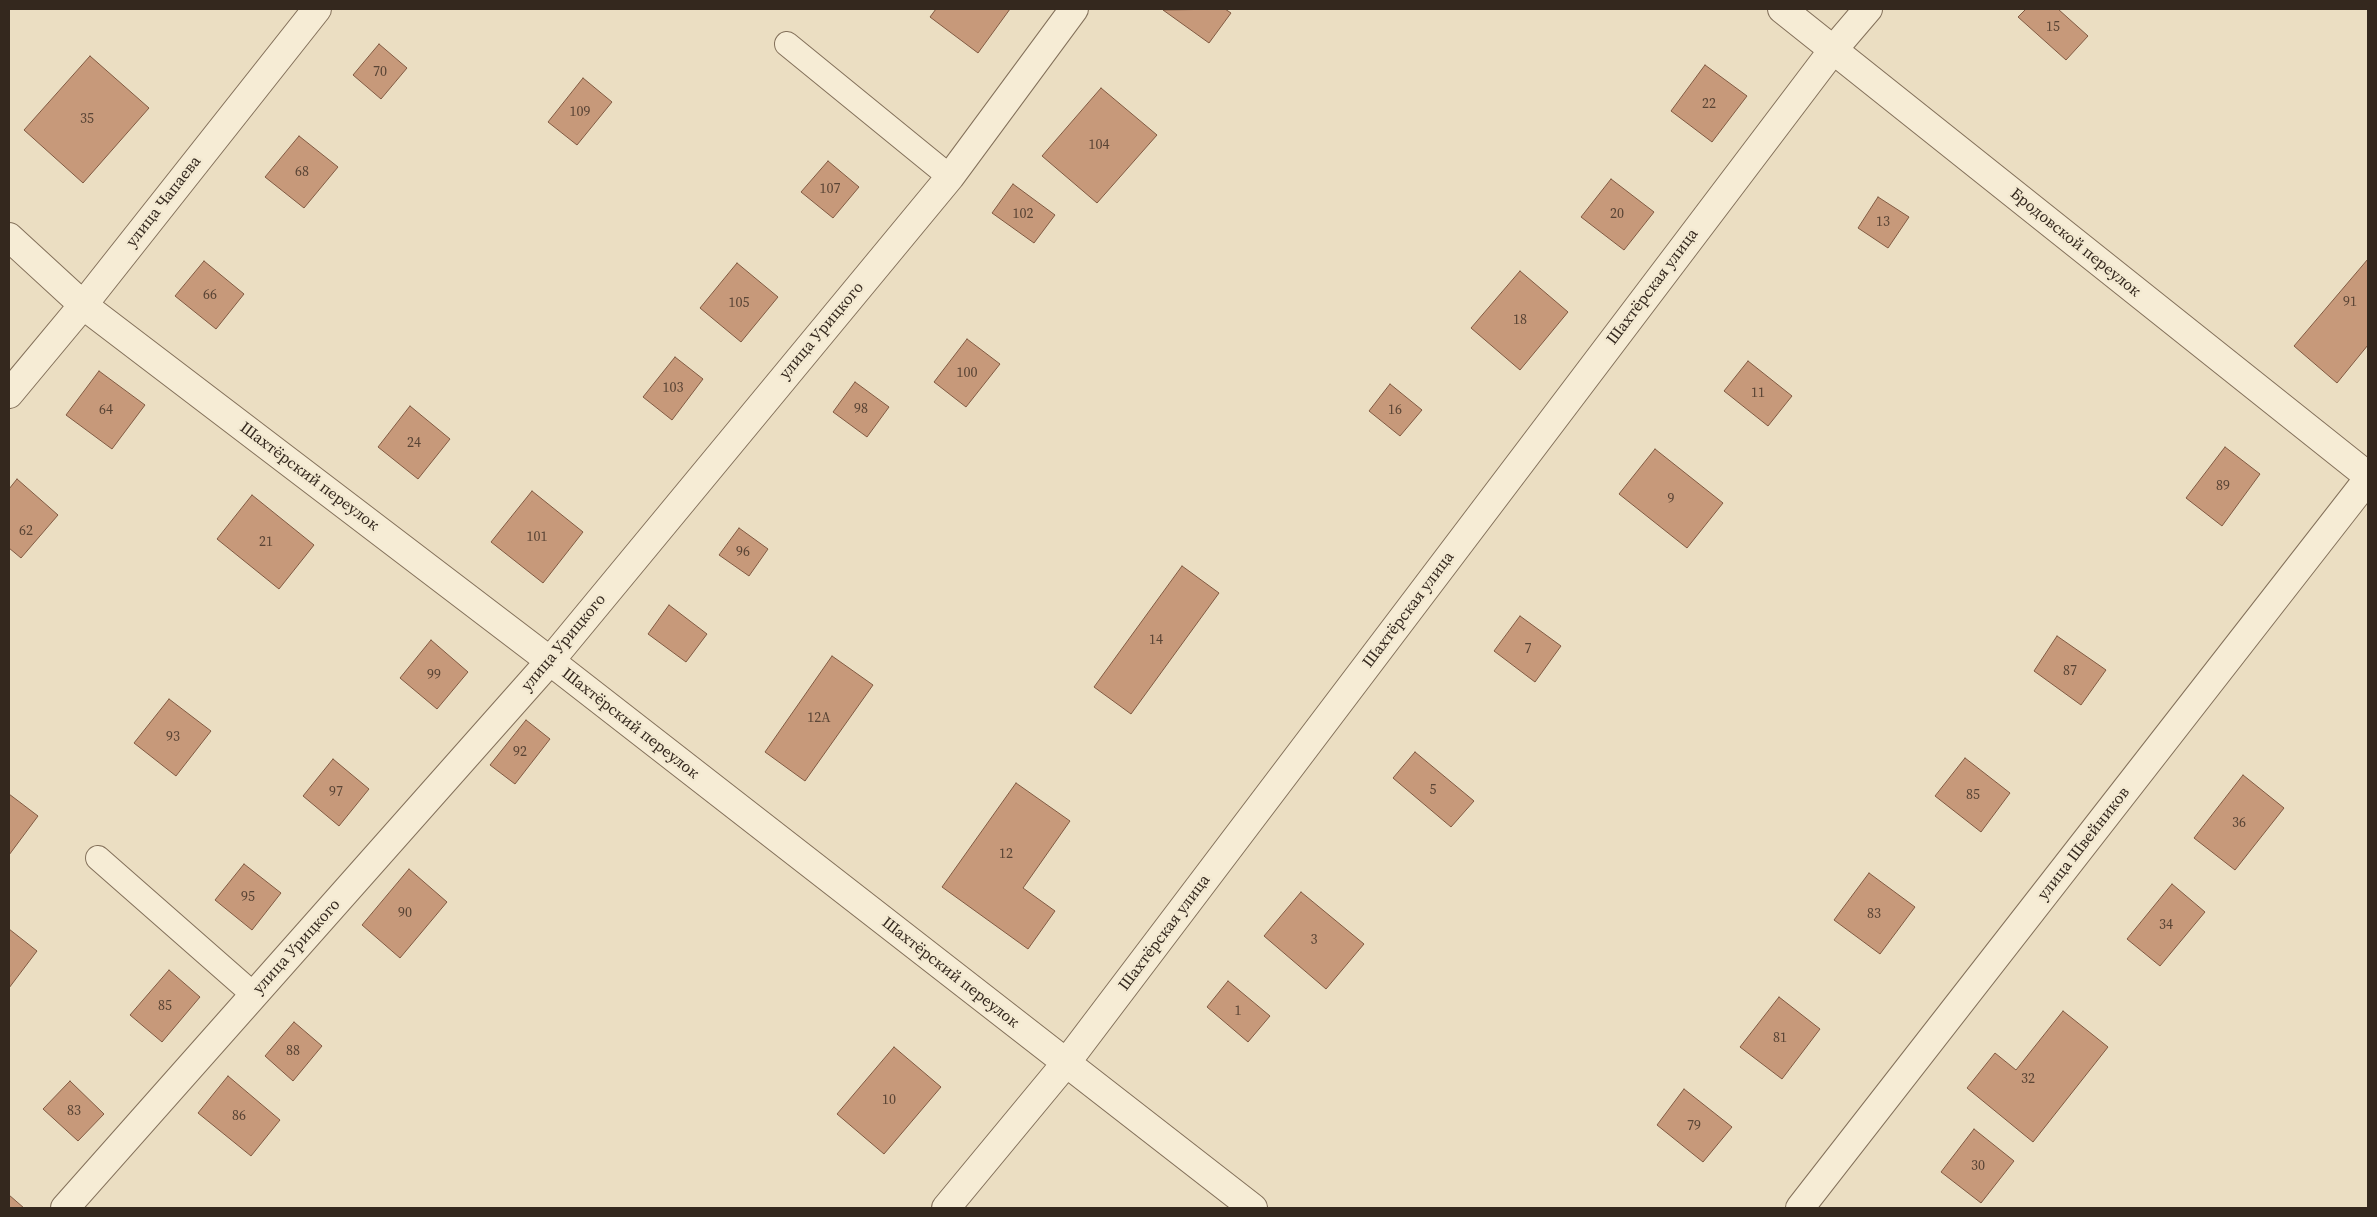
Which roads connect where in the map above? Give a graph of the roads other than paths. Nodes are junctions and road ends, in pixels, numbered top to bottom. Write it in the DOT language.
graph roads {
  1 [pos="317,9"];
  2 [pos="1074,9"];
  3 [pos="1782,9"];
  4 [pos="1868,9"];
  5 [pos="787,44"];
  6 [pos="1833,50"];
  7 [pos="950,177"];
  8 [pos="9,237"];
  9 [pos="83,305"];
  10 [pos="9,394"];
  11 [pos="2368,478"];
  12 [pos="550,661"];
  13 [pos="98,858"];
  14 [pos="254,995"];
  15 [pos="1066,1064"];
  16 [pos="65,1208"];
  17 [pos="946,1208"];
  18 [pos="1253,1208"];
  19 [pos="1800,1208"];
  1 -- 9 [label="street, улица Чапаева"];
  2 -- 7 [label="street, улица Урицкого"];
  3 -- 6 [label="street, Бродовской переулок"];
  4 -- 6 [label="street, Шахтёрская улица"];
  5 -- 7 [label="lane"];
  6 -- 11 [label="street, Бродовской переулок"];
  6 -- 15 [label="street, Шахтёрская улица"];
  7 -- 12 [label="street, улица Урицкого"];
  8 -- 9 [label="street, Шахтёрский переулок"];
  9 -- 10 [label="street, улица Чапаева"];
  9 -- 12 [label="street, Шахтёрский переулок"];
  11 -- 19 [label="street, улица Швейников"];
  12 -- 14 [label="street, улица Урицкого"];
  12 -- 15 [label="street, Шахтёрский переулок"];
  13 -- 14 [label="lane"];
  14 -- 16 [label="street, улица Урицкого"];
  15 -- 17 [label="street, Шахтёрская улица"];
  15 -- 18 [label="street, Шахтёрский переулок"];
}
